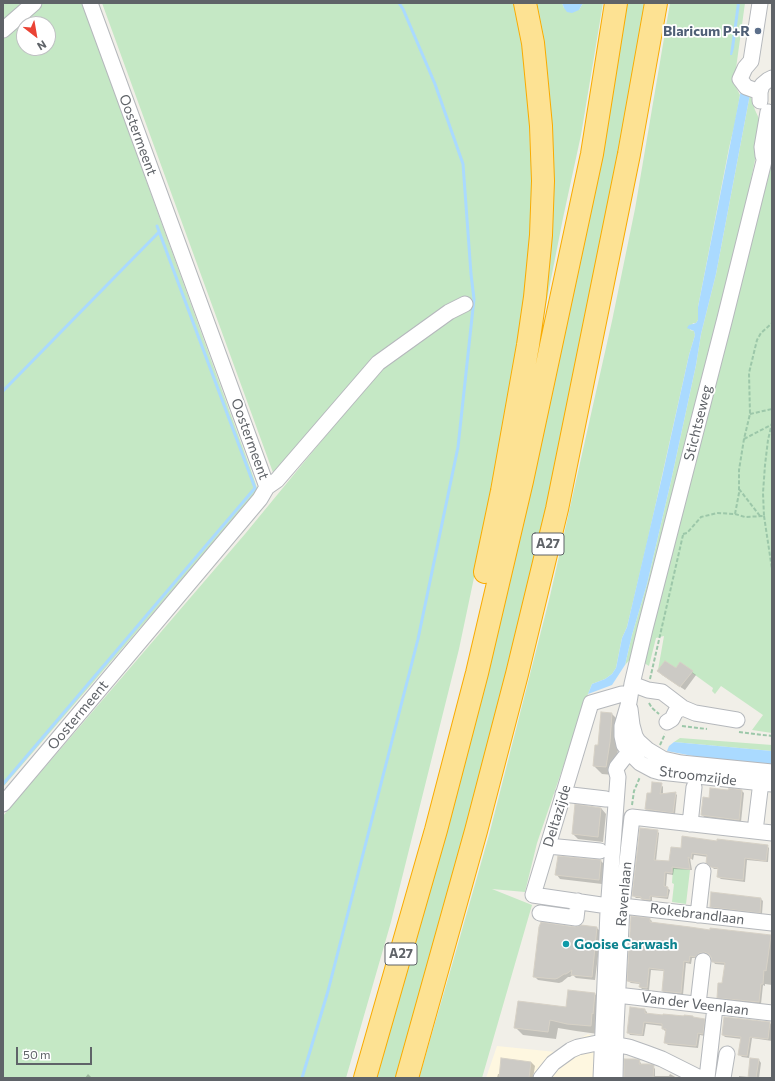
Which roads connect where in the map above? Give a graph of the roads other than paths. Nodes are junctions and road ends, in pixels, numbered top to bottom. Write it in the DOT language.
graph roads {
  1 [pos="34,3"];
  2 [pos="90,3"];
  3 [pos="525,3"];
  4 [pos="616,3"];
  5 [pos="656,3"];
  6 [pos="760,3"];
  7 [pos="3,30"];
  8 [pos="772,78"];
  9 [pos="760,92"];
  10 [pos="770,112"];
  11 [pos="772,143"];
  12 [pos="764,161"];
  13 [pos="465,304"];
  14 [pos="267,487"];
  15 [pos="630,694"];
  16 [pos="683,708"];
  17 [pos="737,720"];
  18 [pos="667,722"];
  19 [pos="643,746"];
  20 [pos="637,760"];
  21 [pos="772,772"];
  22 [pos="694,787"];
  23 [pos="766,787"];
  24 [pos="563,794"];
  25 [pos="606,799"];
  26 [pos="3,804"];
  27 [pos="690,824"];
  28 [pos="436,830"];
  29 [pos="755,831"];
  30 [pos="772,833"];
  31 [pos="548,846"];
  32 [pos="600,851"];
  33 [pos="703,871"];
  34 [pos="578,902"];
  35 [pos="615,906"];
  36 [pos="540,913"];
  37 [pos="698,915"];
  38 [pos="772,923"];
  39 [pos="703,962"];
  40 [pos="617,995"];
  41 [pos="698,1004"];
  42 [pos="715,1006"];
  43 [pos="772,1013"];
  44 [pos="609,1043"];
  45 [pos="727,1054"];
  46 [pos="365,1078"];
  47 [pos="407,1078"];
  48 [pos="540,1078"];
  49 [pos="601,1078"];
  50 [pos="615,1078"];
  51 [pos="700,1078"];
  52 [pos="707,1078"];
  53 [pos="723,1078"];
  1 -- 7 [label="street"];
  2 -- 14 [label="street, Oostermeent"];
  3 -- 28 [label="highway, A27"];
  4 -- 28 [label="highway, A27"];
  5 -- 47 [label="highway, A27"];
  6 -- 9 [label="street"];
  8 -- 9 [label="street"];
  9 -- 10 [label="street"];
  10 -- 12 [label="street, Stichtseweg"];
  11 -- 12 [label="street, Stichtseweg"];
  12 -- 15 [label="street, Stichtseweg"];
  13 -- 14 [label="street"];
  14 -- 26 [label="street, Oostermeent"];
  15 -- 16 [label="street"];
  15 -- 19 [label="street, Stichtseweg"];
  15 -- 20 [label="street, Stichtseweg"];
  15 -- 24 [label="street, Deltazijde"];
  16 -- 17 [label="street"];
  16 -- 18 [label="street"];
  19 -- 20 [label="street"];
  19 -- 21 [label="street, Stroomzijde"];
  20 -- 23 [label="street, Stroomzijde"];
  20 -- 35 [label="street"];
  22 -- 27 [label="street"];
  23 -- 29 [label="street"];
  24 -- 25 [label="street"];
  24 -- 31 [label="street, Deltazijde"];
  27 -- 29 [label="street"];
  27 -- 35 [label="street, Ravenlaan"];
  28 -- 46 [label="highway, A27"];
  29 -- 30 [label="street"];
  31 -- 32 [label="street"];
  31 -- 34 [label="street, Deltazijde"];
  33 -- 37 [label="street"];
  34 -- 35 [label="street, Deltazijde"];
  34 -- 36 [label="street"];
  35 -- 37 [label="street, Rokebrandlaan"];
  35 -- 40 [label="street, Ravenlaan"];
  35 -- 44 [label="street"];
  37 -- 38 [label="street, Rokebrandlaan"];
  39 -- 41 [label="street"];
  40 -- 41 [label="street, Van der Veenlaan"];
  40 -- 44 [label="street, Ravenlaan"];
  41 -- 42 [label="street, Van der Veenlaan"];
  42 -- 43 [label="street, Van der Veenlaan"];
  42 -- 52 [label="street"];
  44 -- 48 [label="street"];
  44 -- 49 [label="street"];
  44 -- 50 [label="street"];
  44 -- 51 [label="street"];
  45 -- 53 [label="street"];
}
